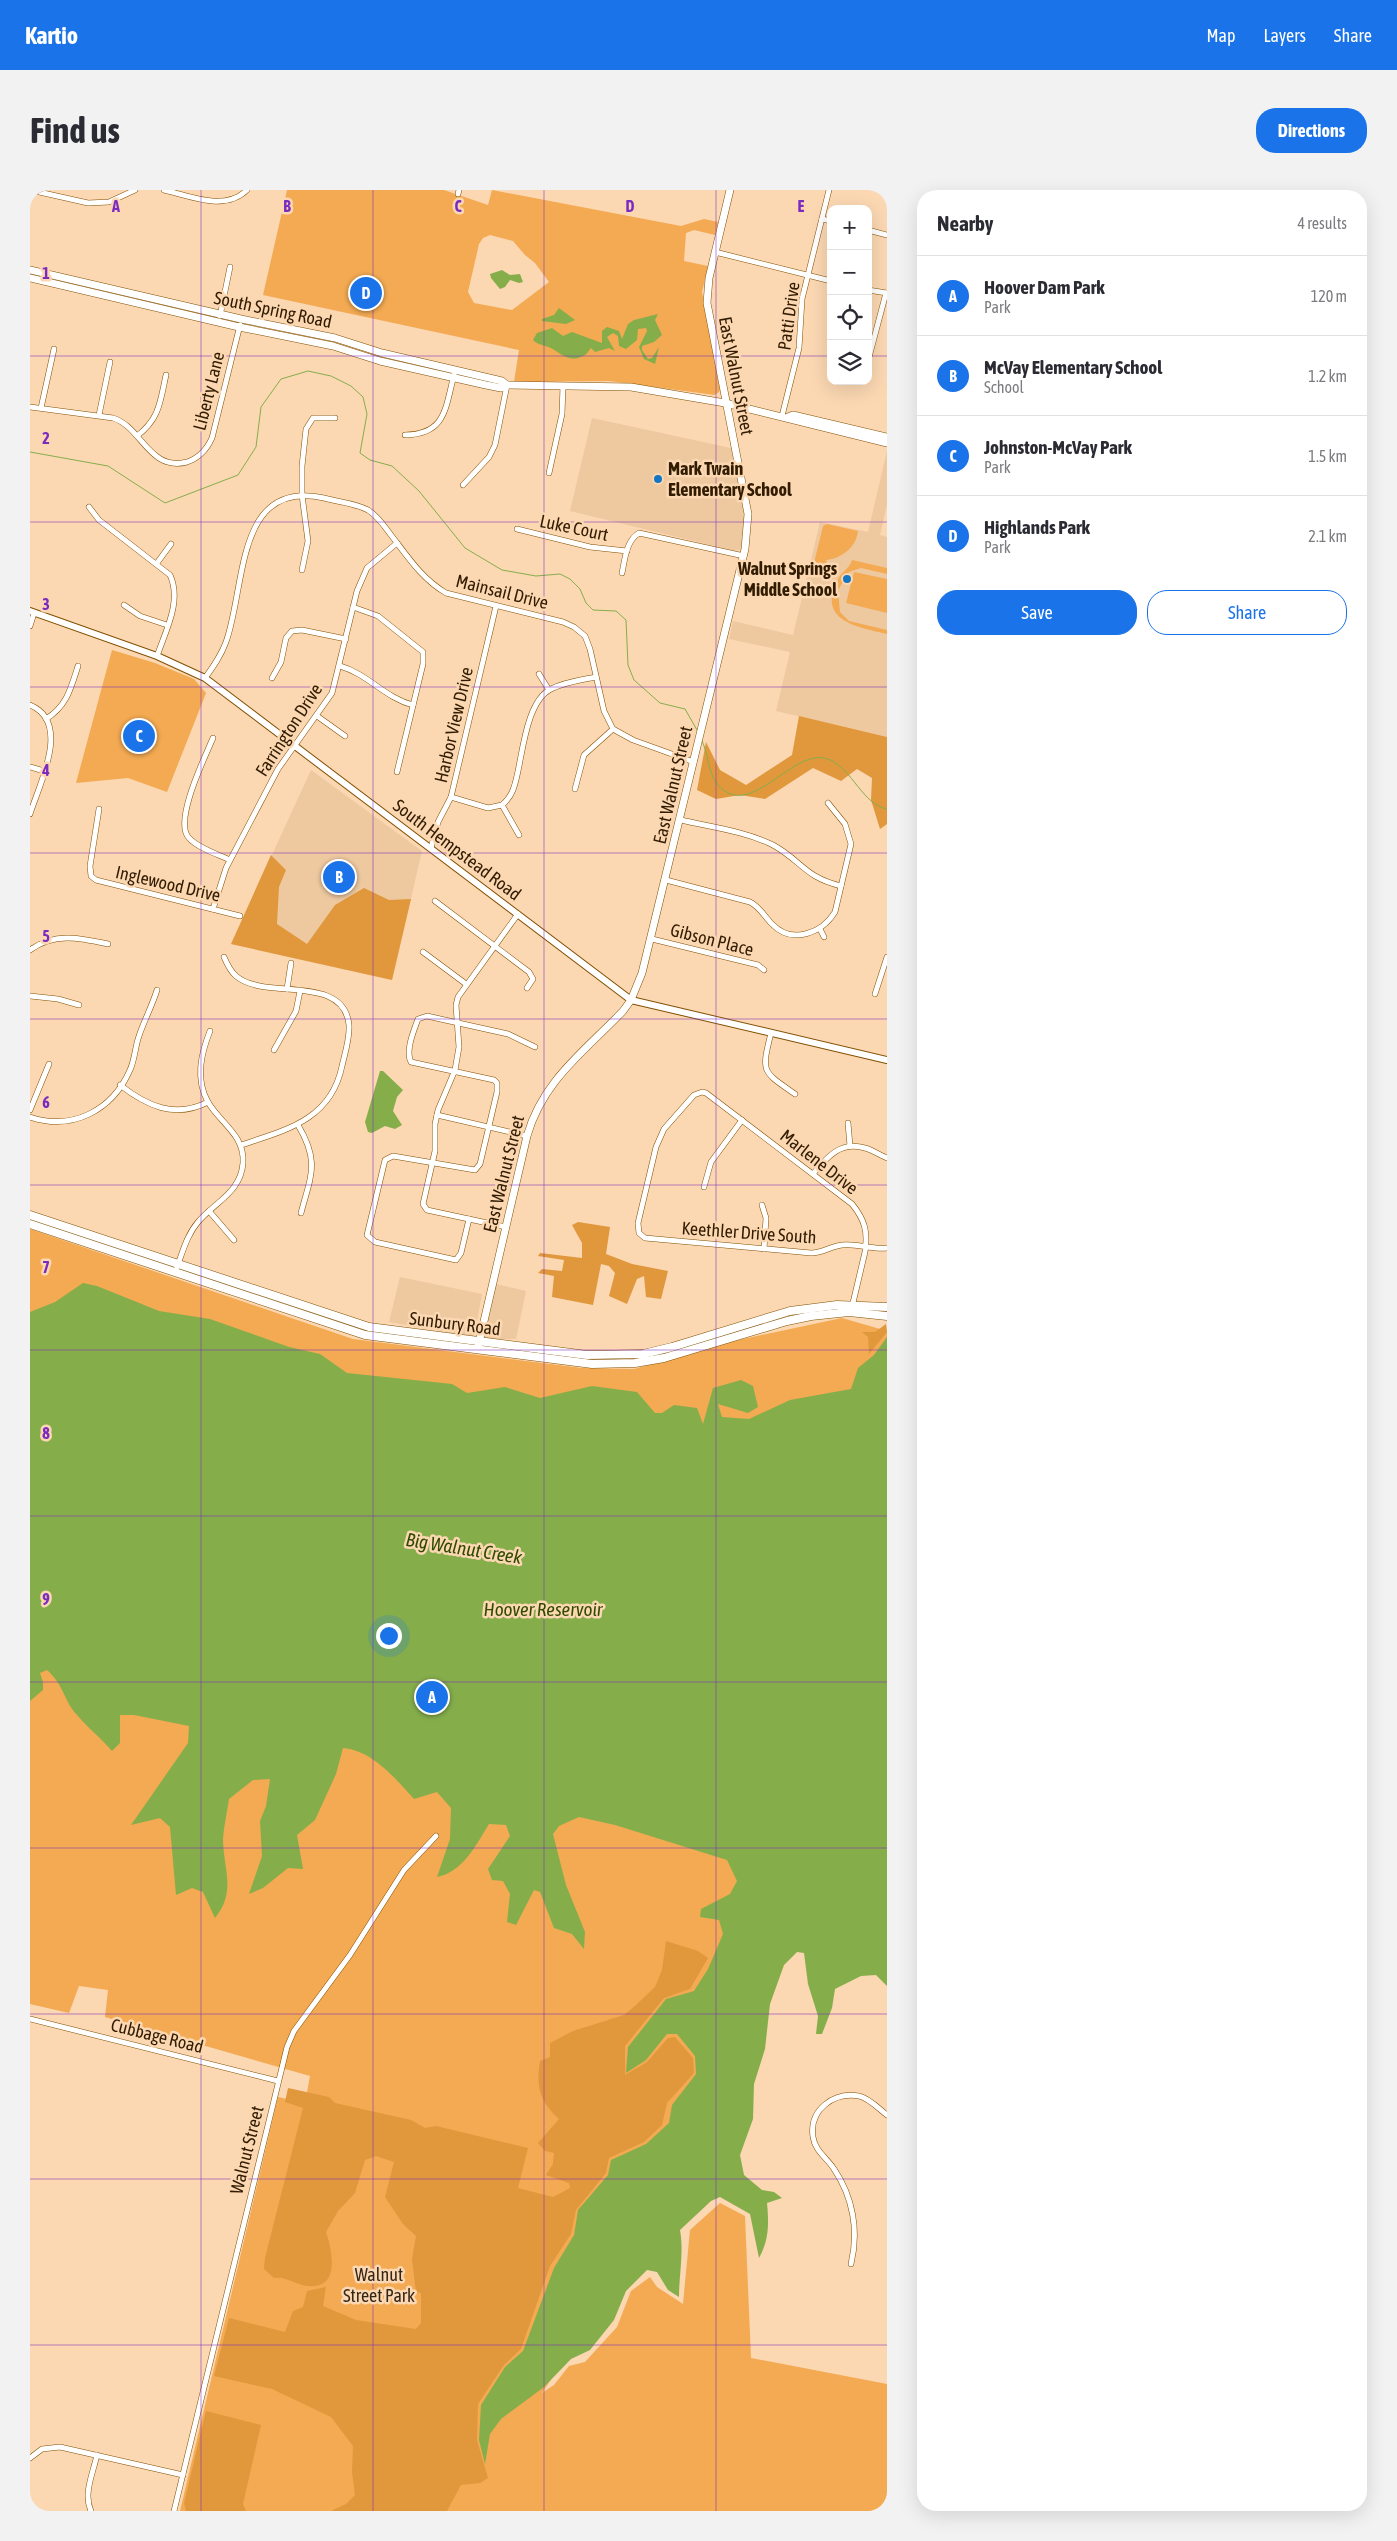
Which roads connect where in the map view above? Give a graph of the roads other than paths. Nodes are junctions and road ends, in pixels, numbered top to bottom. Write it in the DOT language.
graph roads {
  1 [pos="30,190"];
  2 [pos="164,190"];
  3 [pos="247,190"];
  4 [pos="730,190"];
  5 [pos="829,190"];
  6 [pos="132,191"];
  7 [pos="822,219"];
  8 [pos="827,220"];
  9 [pos="872,231"];
  10 [pos="887,235"];
  11 [pos="715,252"];
  12 [pos="230,267"];
  13 [pos="30,270"];
  14 [pos="808,275"];
  15 [pos="30,278"];
  16 [pos="827,280"];
  17 [pos="872,291"];
  18 [pos="886,293"];
  19 [pos="159,304"];
  20 [pos="219,318"];
  21 [pos="240,323"];
  22 [pos="872,346"];
  23 [pos="54,349"];
  24 [pos="110,362"];
  25 [pos="454,374"];
  26 [pos="166,376"];
  27 [pos="507,385"];
  28 [pos="563,386"];
  29 [pos="725,403"];
  30 [pos="30,407"];
  31 [pos="41,408"];
  32 [pos="99,415"];
  33 [pos="785,416"];
  34 [pos="335,418"];
  35 [pos="828,426"];
  36 [pos="405,435"];
  37 [pos="137,436"];
  38 [pos="887,437"];
  39 [pos="887,442"];
  40 [pos="549,473"];
  41 [pos="463,485"];
  42 [pos="302,495"];
  43 [pos="89,506"];
  44 [pos="517,529"];
  45 [pos="397,543"];
  46 [pos="171,544"];
  47 [pos="627,551"];
  48 [pos="744,556"];
  49 [pos="157,563"];
  50 [pos="302,570"];
  51 [pos="622,573"];
  52 [pos="124,605"];
  53 [pos="496,606"];
  54 [pos="353,607"];
  55 [pos="32,612"];
  56 [pos="167,625"];
  57 [pos="30,626"];
  58 [pos="346,639"];
  59 [pos="157,656"];
  60 [pos="78,666"];
  61 [pos="340,666"];
  62 [pos="538,674"];
  63 [pos="596,677"];
  64 [pos="204,678"];
  65 [pos="272,678"];
  66 [pos="549,690"];
  67 [pos="413,705"];
  68 [pos="30,706"];
  69 [pos="317,716"];
  70 [pos="46,719"];
  71 [pos="613,729"];
  72 [pos="345,736"];
  73 [pos="213,738"];
  74 [pos="294,745"];
  75 [pos="694,762"];
  76 [pos="30,767"];
  77 [pos="44,771"];
  78 [pos="397,772"];
  79 [pos="575,789"];
  80 [pos="451,796"];
  81 [pos="828,803"];
  82 [pos="502,805"];
  83 [pos="99,809"];
  84 [pos="30,814"];
  85 [pos="681,820"];
  86 [pos="519,835"];
  87 [pos="431,848"];
  88 [pos="230,860"];
  89 [pos="666,880"];
  90 [pos="841,886"];
  91 [pos="435,901"];
  92 [pos="213,909"];
  93 [pos="518,914"];
  94 [pos="240,916"];
  95 [pos="820,929"];
  96 [pos="824,937"];
  97 [pos="652,939"];
  98 [pos="108,944"];
  99 [pos="494,946"];
  100 [pos="30,948"];
  101 [pos="424,952"];
  102 [pos="887,956"];
  103 [pos="224,957"];
  104 [pos="291,963"];
  105 [pos="764,970"];
  106 [pos="466,984"];
  107 [pos="527,988"];
  108 [pos="286,989"];
  109 [pos="157,990"];
  110 [pos="300,990"];
  111 [pos="875,994"];
  112 [pos="30,996"];
  113 [pos="631,1000"];
  114 [pos="79,1005"];
  115 [pos="456,1022"];
  116 [pos="210,1031"];
  117 [pos="771,1033"];
  118 [pos="535,1047"];
  119 [pos="274,1050"];
  120 [pos="887,1060"];
  121 [pos="49,1064"];
  122 [pos="455,1070"];
  123 [pos="120,1086"];
  124 [pos="795,1094"];
  125 [pos="208,1102"];
  126 [pos="30,1110"];
  127 [pos="437,1114"];
  128 [pos="30,1117"];
  129 [pos="742,1120"];
  130 [pos="848,1123"];
  131 [pos="298,1125"];
  132 [pos="489,1127"];
  133 [pos="527,1136"];
  134 [pos="241,1145"];
  135 [pos="850,1146"];
  136 [pos="887,1158"];
  137 [pos="432,1164"];
  138 [pos="813,1174"];
  139 [pos="704,1187"];
  140 [pos="762,1205"];
  141 [pos="209,1211"];
  142 [pos="301,1213"];
  143 [pos="30,1215"];
  144 [pos="469,1219"];
  145 [pos="30,1224"];
  146 [pos="506,1227"];
  147 [pos="640,1233"];
  148 [pos="234,1240"];
  149 [pos="866,1248"];
  150 [pos="887,1248"];
  151 [pos="764,1249"];
  152 [pos="177,1269"];
  153 [pos="887,1306"];
  154 [pos="852,1309"];
  155 [pos="887,1316"];
  156 [pos="478,1346"];
  157 [pos="436,1836"];
  158 [pos="30,2019"];
  159 [pos="278,2081"];
  160 [pos="887,2115"];
  161 [pos="851,2264"];
  162 [pos="97,2456"];
  163 [pos="30,2458"];
  164 [pos="183,2475"];
  165 [pos="91,2511"];
  166 [pos="174,2511"];
  1 -- 6 [label="street"];
  2 -- 3 [label="street"];
  4 -- 11 [label="main road, East Walnut Street"];
  5 -- 7 [label="street, Patti Drive"];
  7 -- 8 [label="street"];
  7 -- 14 [label="street, Patti Drive"];
  9 -- 10 [label="street"];
  11 -- 14 [label="street"];
  11 -- 29 [label="main road, East Walnut Street"];
  12 -- 20 [label="street"];
  13 -- 19 [label="main road, South Spring Road"];
  14 -- 16 [label="street"];
  14 -- 33 [label="street, Patti Drive"];
  15 -- 19 [label="main road, South Spring Road"];
  17 -- 18 [label="street"];
  18 -- 22 [label="street"];
  19 -- 20 [label="main road, South Spring Road"];
  20 -- 21 [label="main road, South Spring Road"];
  21 -- 25 [label="main road, South Spring Road"];
  21 -- 37 [label="street, Liberty Lane"];
  23 -- 31 [label="street"];
  24 -- 32 [label="street"];
  25 -- 27 [label="main road, South Spring Road"];
  25 -- 36 [label="street"];
  26 -- 37 [label="street"];
  27 -- 28 [label="main road, South Spring Road"];
  27 -- 41 [label="street"];
  28 -- 29 [label="main road, South Spring Road"];
  28 -- 40 [label="street"];
  29 -- 33 [label="main road, South Spring Road"];
  29 -- 48 [label="main road, East Walnut Street"];
  30 -- 31 [label="street, Liberty Lane"];
  31 -- 32 [label="street, Liberty Lane"];
  32 -- 37 [label="street, Liberty Lane"];
  33 -- 35 [label="main road, South Spring Road"];
  34 -- 42 [label="street"];
  35 -- 38 [label="main road, South Spring Road"];
  35 -- 39 [label="main road, South Spring Road"];
  42 -- 45 [label="street, Mainsail Drive"];
  42 -- 50 [label="street"];
  42 -- 64 [label="street, Mainsail Drive"];
  43 -- 49 [label="street"];
  44 -- 47 [label="street, Luke Court"];
  45 -- 53 [label="street, Mainsail Drive"];
  45 -- 54 [label="street, Farrington Drive"];
  46 -- 49 [label="street"];
  47 -- 48 [label="street"];
  47 -- 51 [label="street"];
  48 -- 75 [label="main road, East Walnut Street"];
  49 -- 56 [label="street"];
  52 -- 56 [label="street"];
  53 -- 63 [label="street, Mainsail Drive"];
  53 -- 80 [label="street, Harbor View Drive"];
  54 -- 58 [label="street, Farrington Drive"];
  54 -- 67 [label="street"];
  55 -- 57 [label="street"];
  55 -- 59 [label="street, South Hempstead Road"];
  56 -- 59 [label="street"];
  58 -- 61 [label="street, Farrington Drive"];
  58 -- 65 [label="street"];
  59 -- 64 [label="street, South Hempstead Road"];
  60 -- 70 [label="street"];
  61 -- 67 [label="street"];
  61 -- 69 [label="street, Farrington Drive"];
  62 -- 66 [label="street"];
  63 -- 66 [label="street"];
  63 -- 71 [label="street, Mainsail Drive"];
  64 -- 74 [label="street, South Hempstead Road"];
  66 -- 82 [label="street"];
  67 -- 78 [label="street"];
  68 -- 70 [label="street"];
  69 -- 72 [label="street"];
  69 -- 74 [label="street, Farrington Drive"];
  70 -- 77 [label="street"];
  71 -- 75 [label="street"];
  71 -- 79 [label="street"];
  73 -- 88 [label="street"];
  74 -- 87 [label="street, South Hempstead Road"];
  74 -- 88 [label="street, Farrington Drive"];
  75 -- 85 [label="main road, East Walnut Street"];
  76 -- 77 [label="street"];
  77 -- 84 [label="street"];
  80 -- 82 [label="street"];
  80 -- 87 [label="street, Harbor View Drive"];
  81 -- 90 [label="street"];
  82 -- 86 [label="street"];
  83 -- 92 [label="street, Inglewood Drive"];
  85 -- 89 [label="main road, East Walnut Street"];
  85 -- 90 [label="street"];
  87 -- 93 [label="street, South Hempstead Road"];
  88 -- 92 [label="street, Farrington Drive"];
  89 -- 95 [label="street"];
  89 -- 97 [label="main road, East Walnut Street"];
  90 -- 95 [label="street"];
  91 -- 99 [label="street"];
  92 -- 94 [label="street, Inglewood Drive"];
  93 -- 99 [label="street"];
  93 -- 113 [label="street, South Hempstead Road"];
  95 -- 96 [label="street"];
  97 -- 105 [label="street, Gibson Place"];
  97 -- 113 [label="main road, East Walnut Street"];
  98 -- 100 [label="street"];
  99 -- 106 [label="street"];
  99 -- 107 [label="street"];
  101 -- 106 [label="street"];
  102 -- 111 [label="street"];
  103 -- 108 [label="street"];
  104 -- 108 [label="street"];
  106 -- 115 [label="street"];
  108 -- 110 [label="street"];
  109 -- 123 [label="street"];
  110 -- 119 [label="street"];
  110 -- 131 [label="street"];
  112 -- 114 [label="street"];
  113 -- 117 [label="street, South Hempstead Road"];
  113 -- 133 [label="main road, East Walnut Street"];
  115 -- 118 [label="street"];
  115 -- 122 [label="street"];
  115 -- 122 [label="street"];
  116 -- 125 [label="street"];
  117 -- 120 [label="street, South Hempstead Road"];
  117 -- 124 [label="street"];
  121 -- 126 [label="street"];
  122 -- 127 [label="street"];
  122 -- 132 [label="street"];
  123 -- 125 [label="street"];
  123 -- 128 [label="street"];
  125 -- 134 [label="street"];
  127 -- 132 [label="street"];
  127 -- 137 [label="street"];
  129 -- 138 [label="street, Marlene Drive"];
  129 -- 139 [label="street"];
  129 -- 147 [label="street, Marlene Drive"];
  130 -- 135 [label="street"];
  131 -- 134 [label="street"];
  131 -- 142 [label="street"];
  132 -- 133 [label="street"];
  132 -- 137 [label="street"];
  133 -- 146 [label="main road, East Walnut Street"];
  134 -- 141 [label="street"];
  135 -- 136 [label="street"];
  135 -- 138 [label="street"];
  137 -- 144 [label="street"];
  137 -- 144 [label="street"];
  138 -- 149 [label="street, Marlene Drive"];
  140 -- 151 [label="street"];
  141 -- 148 [label="street"];
  141 -- 152 [label="street"];
  143 -- 152 [label="main road, Sunbury Road"];
  144 -- 146 [label="street"];
  145 -- 152 [label="main road"];
  146 -- 156 [label="main road, East Walnut Street"];
  147 -- 151 [label="street, Keethler Drive South"];
  149 -- 150 [label="street, Keethler Drive South"];
  149 -- 151 [label="street, Keethler Drive South"];
  149 -- 154 [label="street, Marlene Drive"];
  152 -- 156 [label="main road, Sunbury Road"];
  152 -- 156 [label="main road, Sunbury Road"];
  153 -- 154 [label="main road, Sunbury Road"];
  154 -- 155 [label="main road, Sunbury Road"];
  154 -- 156 [label="main road, Sunbury Road"];
  154 -- 156 [label="main road, Sunbury Road"];
  157 -- 159 [label="street, Walnut Street"];
  158 -- 159 [label="street, Cubbage Road"];
  159 -- 164 [label="street, Walnut Street"];
  160 -- 161 [label="street"];
  162 -- 163 [label="street"];
  162 -- 164 [label="street"];
  162 -- 165 [label="street"];
  164 -- 166 [label="street, Walnut Street"];
}
